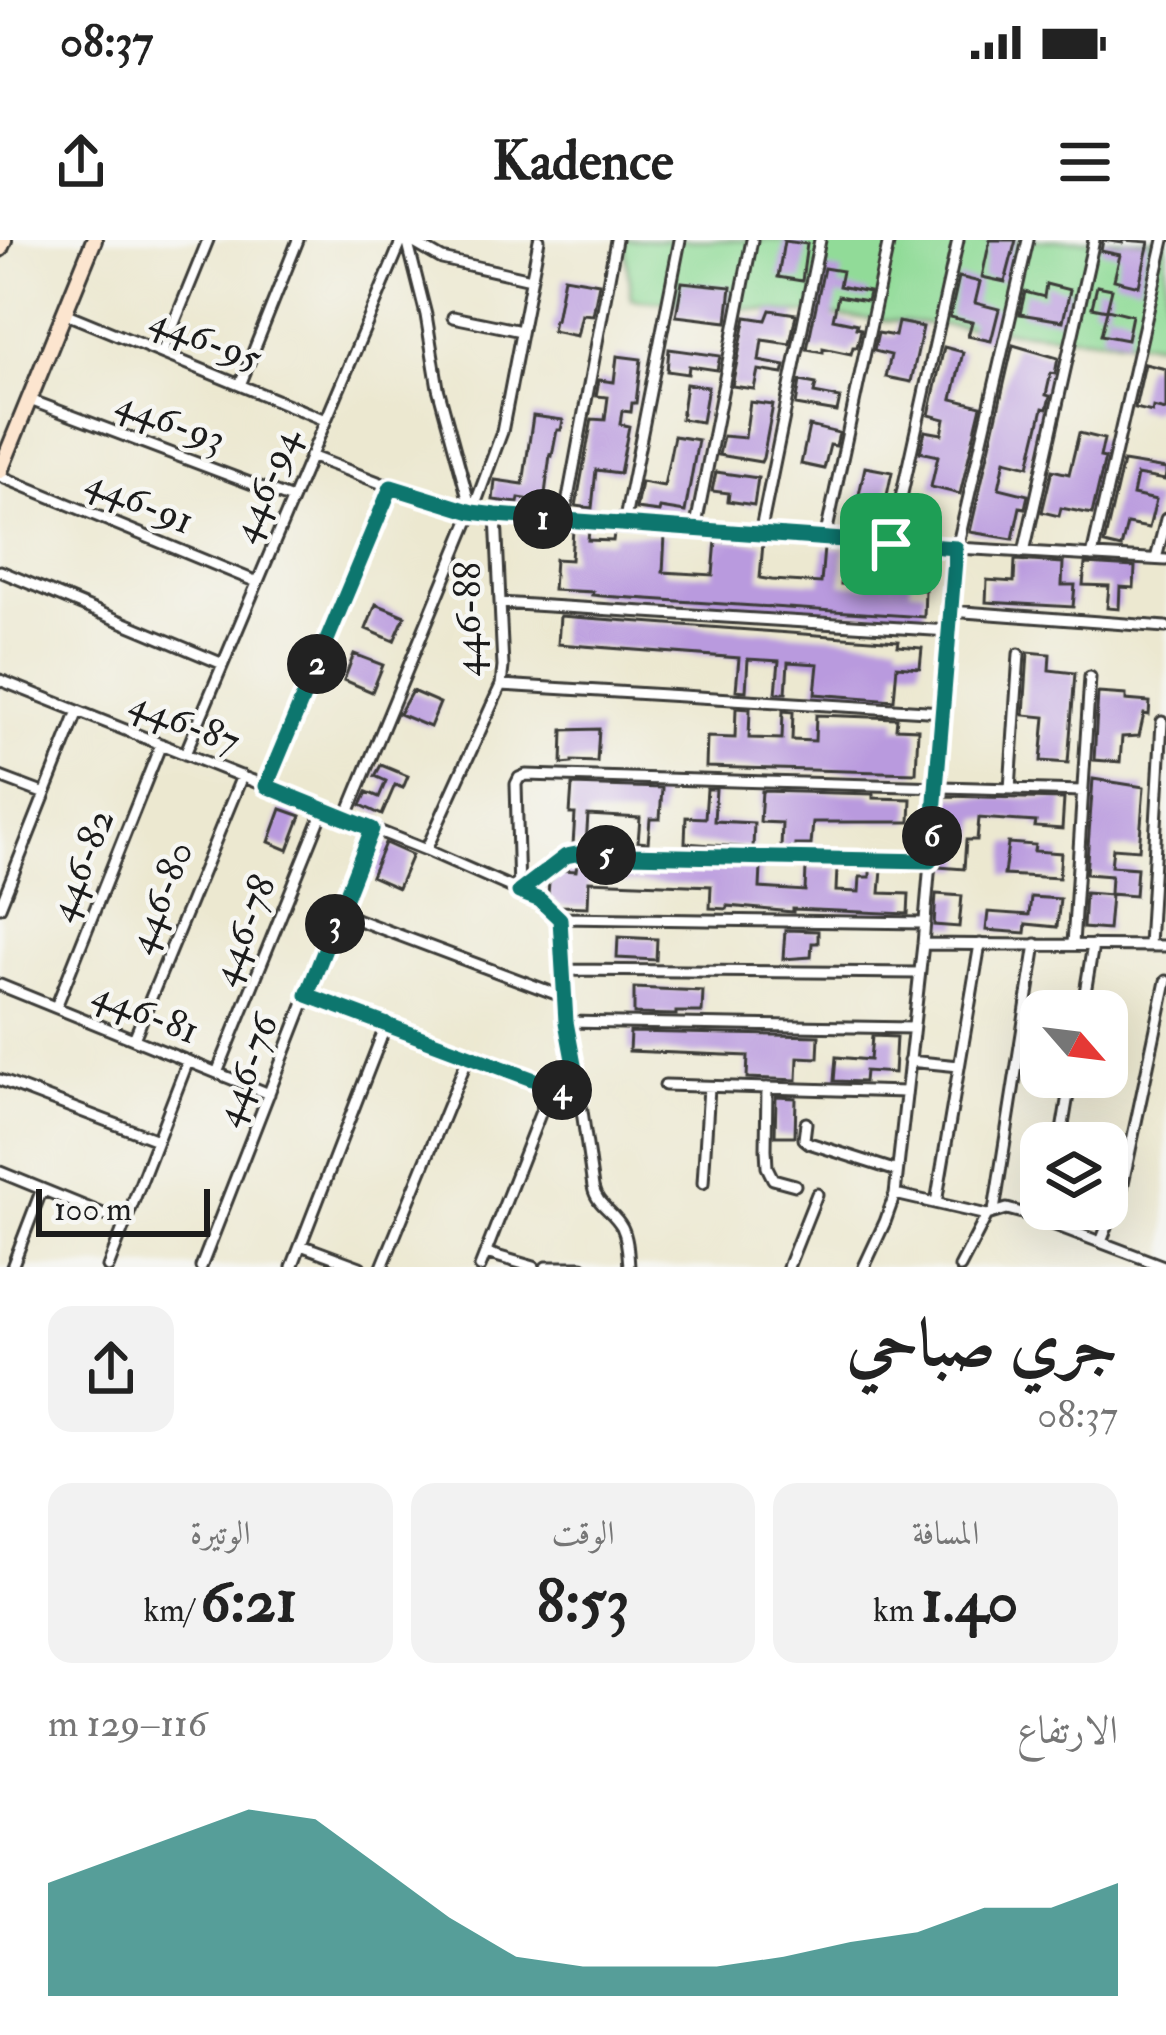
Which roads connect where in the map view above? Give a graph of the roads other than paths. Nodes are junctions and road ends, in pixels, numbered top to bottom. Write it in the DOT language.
graph roads {
  1 [pos="4,240"];
  2 [pos="94,240"];
  3 [pos="208,240"];
  4 [pos="298,240"];
  5 [pos="406,240"];
  6 [pos="539,240"];
  7 [pos="616,240"];
  8 [pos="680,240"];
  9 [pos="752,240"];
  10 [pos="820,240"];
  11 [pos="889,240"];
  12 [pos="958,240"];
  13 [pos="1028,240"];
  14 [pos="1094,240"];
  15 [pos="1164,240"];
  16 [pos="0,249"];
  17 [pos="531,279"];
  18 [pos="64,313"];
  19 [pos="453,317"];
  20 [pos="521,331"];
  21 [pos="162,353"];
  22 [pos="241,386"];
  23 [pos="30,400"];
  24 [pos="325,420"];
  25 [pos="310,456"];
  26 [pos="0,473"];
  27 [pos="391,487"];
  28 [pos="292,499"];
  29 [pos="472,512"];
  30 [pos="496,515"];
  31 [pos="1166,519"];
  32 [pos="564,520"];
  33 [pos="624,524"];
  34 [pos="695,530"];
  35 [pos="760,534"];
  36 [pos="825,539"];
  37 [pos="891,544"];
  38 [pos="956,548"];
  39 [pos="1024,552"];
  40 [pos="1092,556"];
  41 [pos="1161,559"];
  42 [pos="0,571"];
  43 [pos="257,583"];
  44 [pos="500,603"];
  45 [pos="951,611"];
  46 [pos="1166,627"];
  47 [pos="950,631"];
  48 [pos="1019,655"];
  49 [pos="223,664"];
  50 [pos="1090,677"];
  51 [pos="0,680"];
  52 [pos="501,685"];
  53 [pos="78,711"];
  54 [pos="943,712"];
  55 [pos="1162,722"];
  56 [pos="161,744"];
  57 [pos="185,754"];
  58 [pos="242,776"];
  59 [pos="0,778"];
  60 [pos="266,786"];
  61 [pos="936,787"];
  62 [pos="1010,789"];
  63 [pos="1083,791"];
  64 [pos="45,794"];
  65 [pos="324,809"];
  66 [pos="346,818"];
  67 [pos="372,829"];
  68 [pos="425,850"];
  69 [pos="930,861"];
  70 [pos="6,875"];
  71 [pos="519,892"];
  72 [pos="0,907"];
  73 [pos="340,913"];
  74 [pos="560,919"];
  75 [pos="924,923"];
  76 [pos="923,944"];
  77 [pos="980,944"];
  78 [pos="1036,944"];
  79 [pos="1073,944"];
  80 [pos="1093,945"];
  81 [pos="1149,945"];
  82 [pos="1166,946"];
  83 [pos="563,970"];
  84 [pos="919,973"];
  85 [pos="1166,981"];
  86 [pos="0,985"];
  87 [pos="1086,990"];
  88 [pos="307,995"];
  89 [pos="564,997"];
  90 [pos="56,1007"];
  91 [pos="566,1022"];
  92 [pos="386,1025"];
  93 [pos="913,1028"];
  94 [pos="134,1039"];
  95 [pos="469,1055"];
  96 [pos="909,1060"];
  97 [pos="188,1061"];
  98 [pos="959,1066"];
  99 [pos="217,1073"];
  100 [pos="0,1080"];
  101 [pos="665,1085"];
  102 [pos="551,1086"];
  103 [pos="709,1087"];
  104 [pos="767,1088"];
  105 [pos="905,1092"];
  106 [pos="268,1094"];
  107 [pos="580,1097"];
  108 [pos="806,1124"];
  109 [pos="157,1141"];
  110 [pos="897,1171"];
  111 [pos="0,1172"];
  112 [pos="704,1183"];
  113 [pos="795,1185"];
  114 [pos="43,1189"];
  115 [pos="817,1194"];
  116 [pos="895,1194"];
  117 [pos="936,1203"];
  118 [pos="1020,1211"];
  119 [pos="991,1213"];
  120 [pos="125,1223"];
  121 [pos="1078,1230"];
  122 [pos="1102,1242"];
  123 [pos="301,1245"];
  124 [pos="486,1253"];
  125 [pos="12,1267"];
  126 [pos="107,1267"];
  127 [pos="201,1267"];
  128 [pos="292,1267"];
  129 [pos="360,1267"];
  130 [pos="382,1267"];
  131 [pos="481,1267"];
  132 [pos="534,1267"];
  133 [pos="546,1267"];
  134 [pos="582,1267"];
  135 [pos="629,1267"];
  136 [pos="788,1267"];
  137 [pos="864,1267"];
  138 [pos="960,1267"];
  139 [pos="1166,1267"];
  1 -- 16 [label="street"];
  2 -- 18 [label="street"];
  3 -- 21 [label="street"];
  4 -- 22 [label="street"];
  5 -- 17 [label="street"];
  5 -- 24 [label="street, 446-94"];
  5 -- 29 [label="street"];
  6 -- 17 [label="street"];
  7 -- 32 [label="street"];
  8 -- 33 [label="street"];
  9 -- 34 [label="street"];
  10 -- 35 [label="street"];
  11 -- 36 [label="street"];
  12 -- 37 [label="street"];
  13 -- 38 [label="street"];
  14 -- 39 [label="street"];
  15 -- 40 [label="street"];
  17 -- 20 [label="street"];
  18 -- 21 [label="street, 446-95"];
  18 -- 23 [label="street"];
  19 -- 20 [label="street"];
  20 -- 29 [label="street"];
  21 -- 22 [label="street, 446-95"];
  22 -- 24 [label="street, 446-95"];
  23 -- 26 [label="street"];
  23 -- 28 [label="street, 446-93"];
  24 -- 25 [label="street, 446-94"];
  25 -- 27 [label="street"];
  25 -- 28 [label="street, 446-94"];
  26 -- 43 [label="street, 446-91"];
  27 -- 29 [label="street"];
  27 -- 60 [label="street"];
  28 -- 43 [label="street, 446-94"];
  29 -- 30 [label="street"];
  29 -- 66 [label="street"];
  30 -- 32 [label="street"];
  30 -- 44 [label="street, 446-88"];
  31 -- 41 [label="street"];
  32 -- 33 [label="street"];
  33 -- 34 [label="street"];
  34 -- 35 [label="street"];
  35 -- 36 [label="street"];
  36 -- 37 [label="street"];
  37 -- 38 [label="street"];
  38 -- 39 [label="street"];
  38 -- 45 [label="street"];
  39 -- 40 [label="street"];
  40 -- 41 [label="street"];
  42 -- 49 [label="street"];
  43 -- 49 [label="street, 446-94"];
  44 -- 47 [label="street"];
  44 -- 52 [label="street, 446-88"];
  45 -- 46 [label="street"];
  45 -- 47 [label="street"];
  47 -- 54 [label="street"];
  48 -- 62 [label="street"];
  49 -- 57 [label="street, 446-94"];
  50 -- 63 [label="street"];
  51 -- 53 [label="street, 446-87"];
  52 -- 54 [label="street"];
  52 -- 68 [label="street, 446-88"];
  53 -- 56 [label="street, 446-87"];
  53 -- 64 [label="street"];
  54 -- 61 [label="street"];
  55 -- 81 [label="street"];
  56 -- 57 [label="street, 446-87"];
  56 -- 90 [label="street, 446-82"];
  57 -- 58 [label="street, 446-87"];
  58 -- 60 [label="street, 446-87"];
  58 -- 94 [label="street, 446-80"];
  59 -- 64 [label="street"];
  60 -- 65 [label="street, 446-87"];
  61 -- 62 [label="street"];
  61 -- 69 [label="street"];
  61 -- 71 [label="street"];
  62 -- 63 [label="street"];
  63 -- 79 [label="street"];
  64 -- 70 [label="street"];
  65 -- 66 [label="street, 446-87"];
  65 -- 99 [label="street, 446-78"];
  66 -- 67 [label="street, 446-87"];
  67 -- 68 [label="street, 446-87"];
  67 -- 73 [label="street, 446-76"];
  68 -- 71 [label="street, 446-87"];
  69 -- 71 [label="street"];
  69 -- 75 [label="street"];
  70 -- 72 [label="street"];
  71 -- 74 [label="street, 446-87"];
  73 -- 88 [label="street, 446-76"];
  73 -- 89 [label="street"];
  74 -- 75 [label="street"];
  74 -- 83 [label="street"];
  75 -- 76 [label="street"];
  76 -- 77 [label="street"];
  76 -- 84 [label="street"];
  77 -- 78 [label="street"];
  77 -- 98 [label="street"];
  78 -- 79 [label="street"];
  78 -- 119 [label="street"];
  79 -- 80 [label="street"];
  80 -- 81 [label="street"];
  80 -- 87 [label="street"];
  81 -- 82 [label="street"];
  83 -- 84 [label="street"];
  83 -- 89 [label="street"];
  84 -- 93 [label="street"];
  85 -- 122 [label="street"];
  86 -- 90 [label="street, 446-81"];
  88 -- 92 [label="street"];
  88 -- 106 [label="street, 446-76"];
  89 -- 91 [label="street"];
  90 -- 94 [label="street, 446-81"];
  91 -- 93 [label="street"];
  91 -- 107 [label="street"];
  92 -- 95 [label="street"];
  92 -- 123 [label="street"];
  93 -- 96 [label="street"];
  94 -- 97 [label="street, 446-81"];
  95 -- 102 [label="street"];
  95 -- 130 [label="street"];
  96 -- 98 [label="street"];
  96 -- 105 [label="street"];
  97 -- 99 [label="street, 446-81"];
  97 -- 109 [label="street"];
  98 -- 117 [label="street"];
  99 -- 106 [label="street, 446-81"];
  100 -- 109 [label="street"];
  101 -- 103 [label="street"];
  102 -- 107 [label="street"];
  102 -- 124 [label="street"];
  103 -- 104 [label="street"];
  103 -- 112 [label="street"];
  104 -- 105 [label="street"];
  104 -- 113 [label="street"];
  105 -- 110 [label="street"];
  106 -- 127 [label="street, 446-76"];
  107 -- 135 [label="street"];
  108 -- 110 [label="street"];
  109 -- 120 [label="street"];
  110 -- 116 [label="street"];
  111 -- 114 [label="street"];
  114 -- 120 [label="street"];
  114 -- 125 [label="street"];
  115 -- 136 [label="street"];
  116 -- 117 [label="street"];
  116 -- 137 [label="street"];
  117 -- 119 [label="street"];
  118 -- 119 [label="street"];
  119 -- 138 [label="street"];
  120 -- 126 [label="street"];
  121 -- 122 [label="street"];
  122 -- 139 [label="street"];
  123 -- 128 [label="street"];
  123 -- 129 [label="street"];
  124 -- 131 [label="street"];
  124 -- 132 [label="street"];
  133 -- 134 [label="street"];
}
